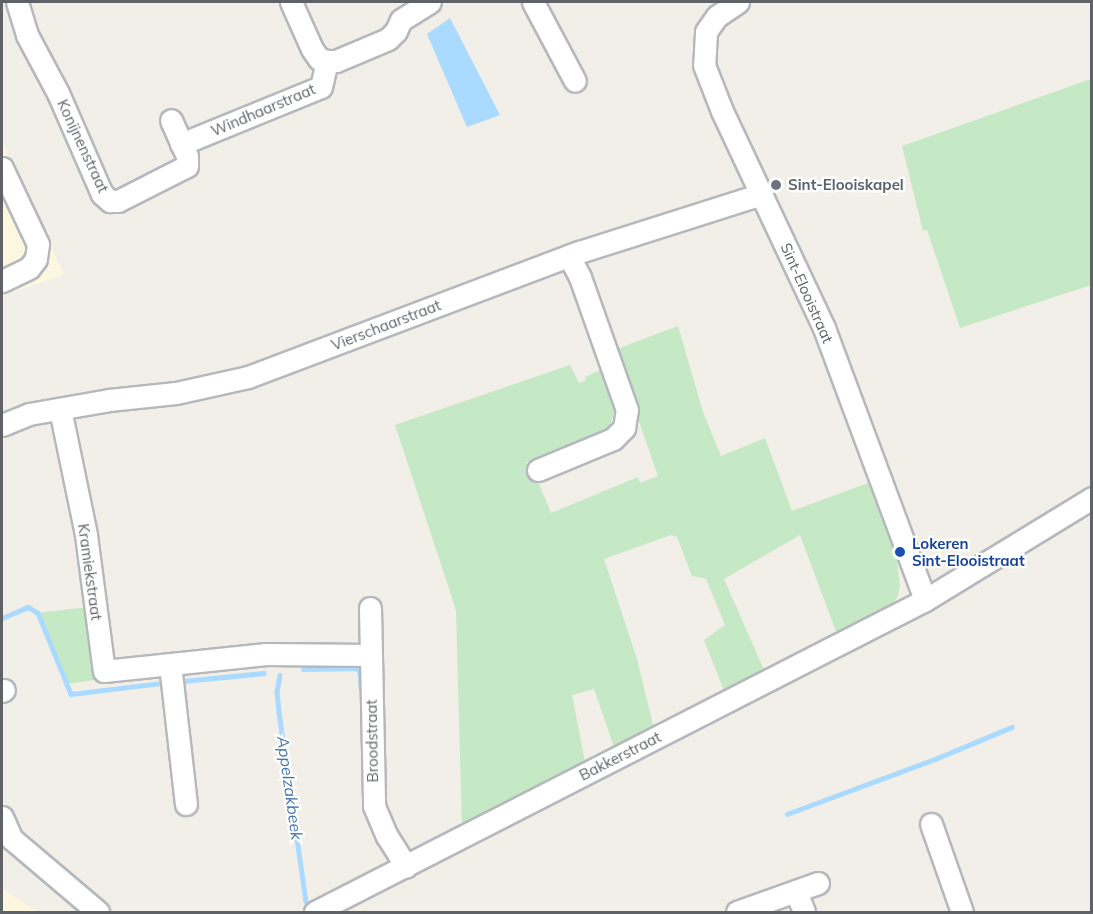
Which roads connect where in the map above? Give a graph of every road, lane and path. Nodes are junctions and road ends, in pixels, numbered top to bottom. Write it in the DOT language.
graph roads {
  1 [pos="17,2"];
  2 [pos="291,2"];
  3 [pos="430,2"];
  4 [pos="533,2"];
  5 [pos="738,2"];
  6 [pos="327,61"];
  7 [pos="575,81"];
  8 [pos="171,120"];
  9 [pos="181,144"];
  10 [pos="2,168"];
  11 [pos="762,194"];
  12 [pos="569,256"];
  13 [pos="2,281"];
  14 [pos="60,409"];
  15 [pos="2,425"];
  16 [pos="538,470"];
  17 [pos="1092,498"];
  18 [pos="925,600"];
  19 [pos="370,608"];
  20 [pos="371,655"];
  21 [pos="170,664"];
  22 [pos="186,804"];
  23 [pos="2,817"];
  24 [pos="931,824"];
  25 [pos="406,866"];
  26 [pos="818,883"];
  27 [pos="796,891"];
  28 [pos="321,911"];
  29 [pos="98,912"];
  30 [pos="737,912"];
  31 [pos="804,912"];
  32 [pos="962,912"];
  1 -- 9 [label="street, Konijnenstraat"];
  2 -- 6 [label="street"];
  3 -- 6 [label="street"];
  4 -- 7 [label="street"];
  5 -- 11 [label="street, Sint-Elooistraat"];
  6 -- 9 [label="street, Windhaarstraat"];
  8 -- 9 [label="street, Konijnenstraat"];
  10 -- 13 [label="street"];
  11 -- 12 [label="street, Vierschaarstraat"];
  11 -- 18 [label="street, Sint-Elooistraat"];
  12 -- 14 [label="street, Vierschaarstraat"];
  12 -- 16 [label="street"];
  14 -- 15 [label="street, Vierschaarstraat"];
  14 -- 21 [label="street, Kramiekstraat"];
  17 -- 18 [label="street, Bakkerstraat"];
  18 -- 25 [label="street, Bakkerstraat"];
  19 -- 20 [label="street, Broodstraat"];
  20 -- 21 [label="street, Kramiekstraat"];
  20 -- 25 [label="street, Broodstraat"];
  21 -- 22 [label="street"];
  23 -- 29 [label="street"];
  24 -- 32 [label="street"];
  25 -- 28 [label="street, Bakkerstraat"];
  26 -- 27 [label="street"];
  27 -- 30 [label="street"];
  27 -- 31 [label="street"];
}
